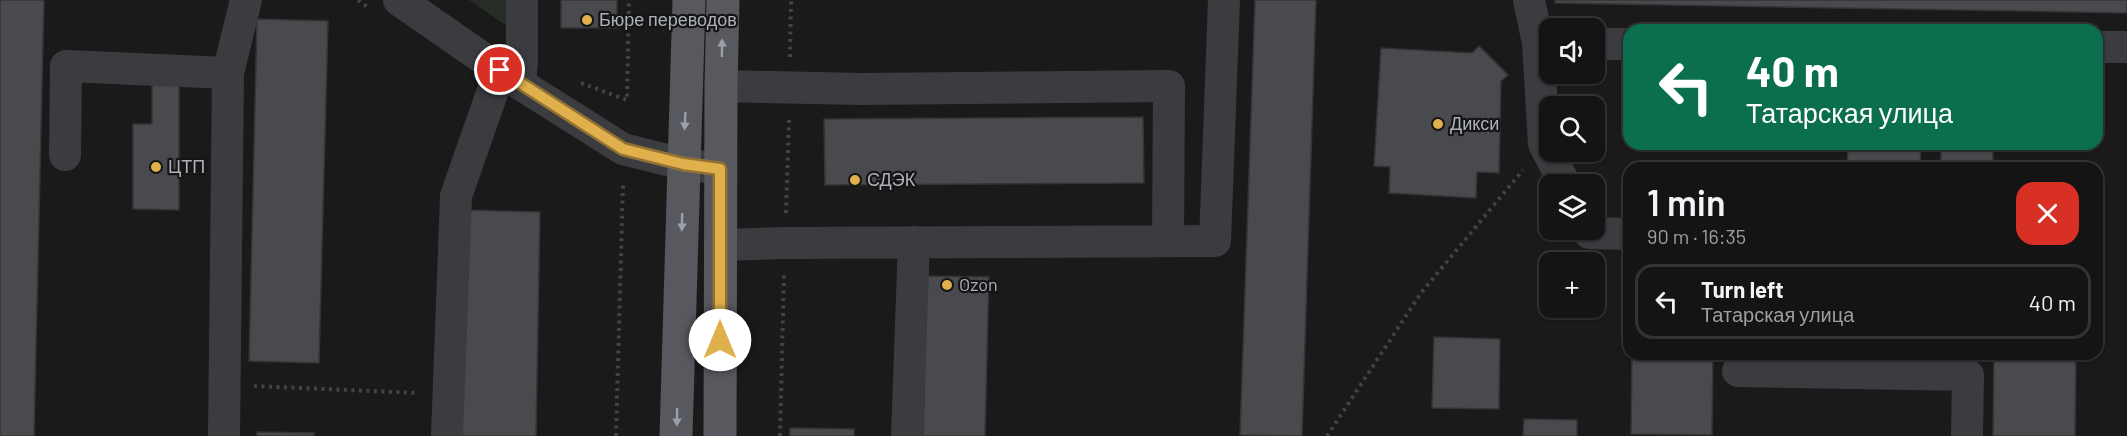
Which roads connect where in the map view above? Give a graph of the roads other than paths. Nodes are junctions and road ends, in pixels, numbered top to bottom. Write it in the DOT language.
graph roads {
  1 [pos="246,0"];
  2 [pos="399,0"];
  3 [pos="522,0"];
  4 [pos="688,0"];
  5 [pos="723,0"];
  6 [pos="1224,0"];
  7 [pos="1529,0"];
  8 [pos="1539,29"];
  9 [pos="1605,44"];
  10 [pos="1623,44"];
  11 [pos="2103,47"];
  12 [pos="2127,47"];
  13 [pos="228,73"];
  14 [pos="510,77"];
  15 [pos="1544,84"];
  16 [pos="721,86"];
  17 [pos="65,155"];
  18 [pos="683,164"];
  19 [pos="720,169"];
  20 [pos="1560,174"];
  21 [pos="1605,233"];
  22 [pos="1623,234"];
  23 [pos="1168,241"];
  24 [pos="914,242"];
  25 [pos="720,245"];
  26 [pos="1738,371"];
  27 [pos="224,436"];
  28 [pos="447,436"];
  29 [pos="676,436"];
  30 [pos="720,436"];
  31 [pos="907,436"];
  32 [pos="1967,436"];
  1 -- 13 [label="street"];
  2 -- 14 [label="street"];
  3 -- 14 [label="street"];
  4 -- 18 [label="main road, one-way"];
  16 -- 5 [label="main road, one-way"];
  6 -- 23 [label="street"];
  7 -- 8 [label="street"];
  9 -- 10 [label="street"];
  11 -- 12 [label="street"];
  13 -- 17 [label="street"];
  13 -- 27 [label="street"];
  14 -- 18 [label="street"];
  14 -- 28 [label="street"];
  15 -- 20 [label="street"];
  16 -- 19 [label="main road"];
  16 -- 23 [label="street"];
  18 -- 19 [label="street"];
  18 -- 29 [label="main road, one-way"];
  19 -- 25 [label="main road"];
  21 -- 22 [label="street"];
  23 -- 24 [label="street"];
  24 -- 25 [label="street"];
  24 -- 31 [label="street"];
  25 -- 30 [label="main road"];
  26 -- 32 [label="street"];
}
